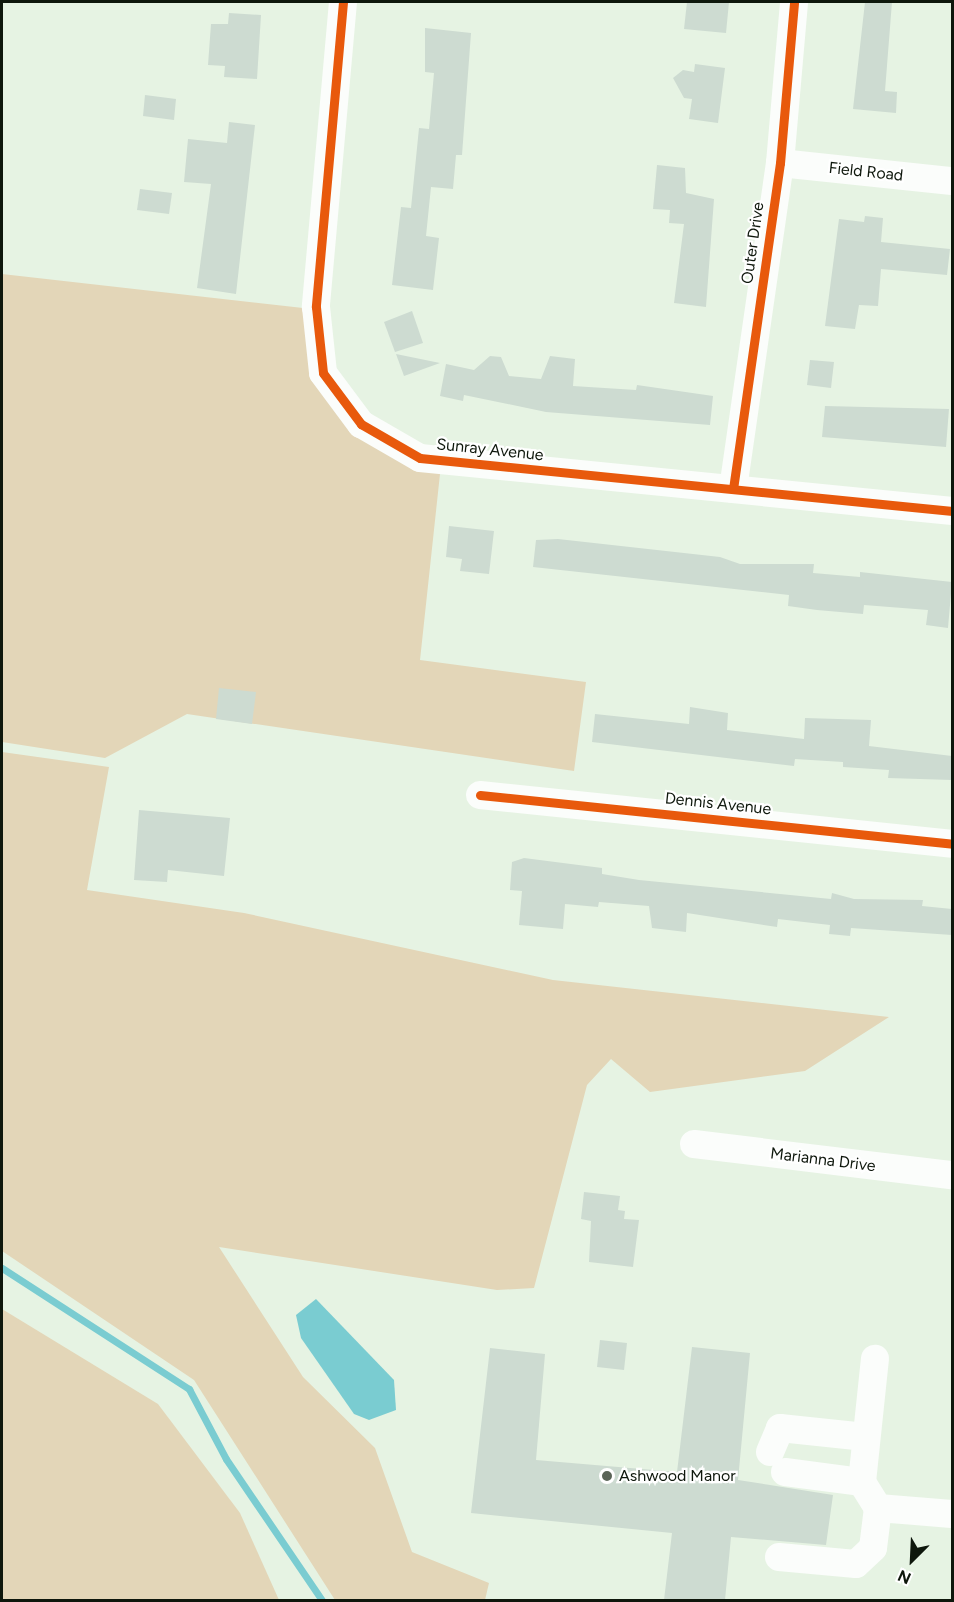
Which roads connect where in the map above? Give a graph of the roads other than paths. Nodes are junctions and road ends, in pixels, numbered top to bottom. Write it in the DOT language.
graph roads {
  1 [pos="343,2"];
  2 [pos="794,2"];
  3 [pos="780,163"];
  4 [pos="952,181"];
  5 [pos="732,489"];
  6 [pos="952,511"];
  7 [pos="480,795"];
  8 [pos="952,844"];
  9 [pos="694,1144"];
  10 [pos="952,1175"];
  11 [pos="875,1359"];
  12 [pos="866,1437"];
  13 [pos="862,1482"];
  14 [pos="878,1508"];
  15 [pos="952,1514"];
  16 [pos="779,1557"];
  1 -- 5 [label="street, Sunray Avenue"];
  2 -- 3 [label="street, Outer Drive"];
  3 -- 4 [label="street, Field Road"];
  3 -- 5 [label="street, Outer Drive"];
  5 -- 6 [label="street, Sunray Avenue"];
  7 -- 8 [label="street, Dennis Avenue"];
  9 -- 10 [label="street, Marianna Drive"];
  11 -- 12 [label="street"];
  12 -- 13 [label="street"];
  12 -- 13 [label="street"];
  13 -- 14 [label="street"];
  14 -- 15 [label="street"];
  14 -- 16 [label="street"];
}
